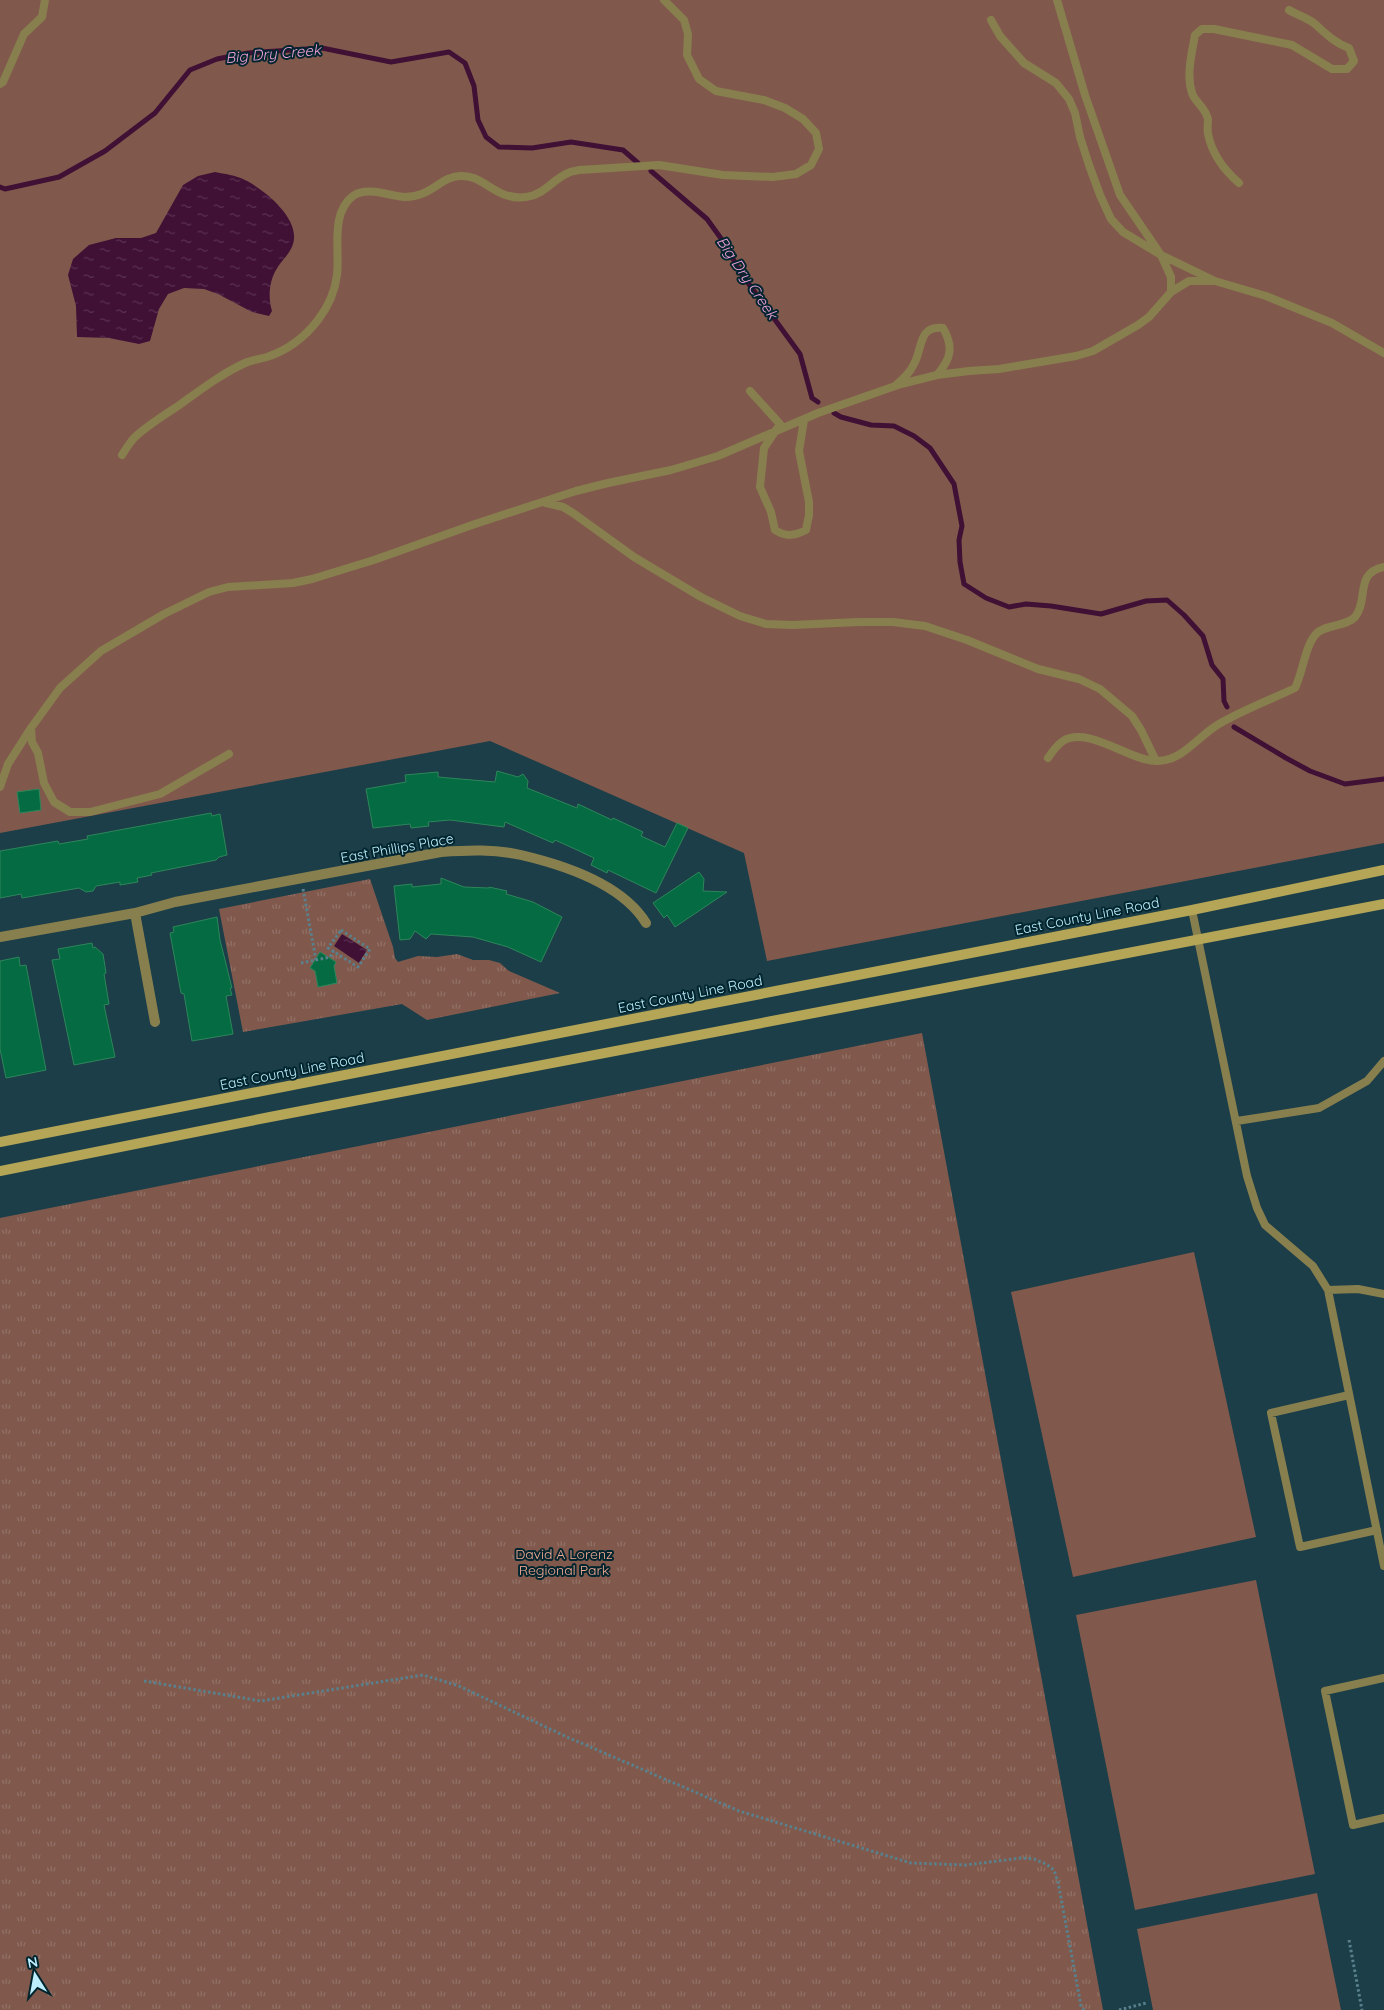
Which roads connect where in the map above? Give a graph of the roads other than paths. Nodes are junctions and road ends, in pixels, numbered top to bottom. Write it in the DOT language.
graph roads {
  1 [pos="45,0"];
  2 [pos="664,0"];
  3 [pos="1057,0"];
  4 [pos="1289,10"];
  5 [pos="991,20"];
  6 [pos="0,84"];
  7 [pos="1239,183"];
  8 [pos="1161,256"];
  9 [pos="1214,281"];
  10 [pos="1171,292"];
  11 [pos="1384,353"];
  12 [pos="938,375"];
  13 [pos="894,386"];
  14 [pos="750,391"];
  15 [pos="804,420"];
  16 [pos="778,429"];
  17 [pos="122,455"];
  18 [pos="570,494"];
  19 [pos="537,504"];
  20 [pos="573,513"];
  21 [pos="1384,567"];
  22 [pos="31,728"];
  23 [pos="229,754"];
  24 [pos="1048,758"];
  25 [pos="1156,762"];
  26 [pos="0,786"];
  27 [pos="1384,870"];
  28 [pos="1384,904"];
  29 [pos="1192,910"];
  30 [pos="135,913"];
  31 [pos="646,923"];
  32 [pos="0,937"];
  33 [pos="1199,941"];
  34 [pos="155,1022"];
  35 [pos="1384,1061"];
  36 [pos="1237,1122"];
  37 [pos="0,1142"];
  38 [pos="0,1171"];
  39 [pos="1328,1290"];
  40 [pos="1384,1294"];
  41 [pos="1349,1395"];
  42 [pos="1377,1530"];
  43 [pos="1384,1566"];
  44 [pos="1384,1678"];
  45 [pos="1384,1818"];
  1 -- 6 [label="lane"];
  2 -- 17 [label="lane"];
  3 -- 8 [label="lane"];
  4 -- 7 [label="lane"];
  5 -- 8 [label="lane"];
  8 -- 9 [label="lane"];
  8 -- 10 [label="lane"];
  9 -- 10 [label="lane"];
  9 -- 11 [label="lane"];
  10 -- 12 [label="lane"];
  12 -- 13 [label="lane"];
  12 -- 13 [label="lane"];
  13 -- 15 [label="lane"];
  14 -- 16 [label="lane"];
  15 -- 16 [label="lane"];
  15 -- 16 [label="lane"];
  16 -- 18 [label="lane"];
  18 -- 19 [label="lane"];
  18 -- 20 [label="lane"];
  19 -- 20 [label="lane"];
  19 -- 22 [label="lane"];
  20 -- 25 [label="lane"];
  21 -- 25 [label="lane"];
  22 -- 23 [label="lane"];
  22 -- 26 [label="lane"];
  24 -- 25 [label="lane"];
  27 -- 29 [label="main road, East County Line Road"];
  28 -- 33 [label="main road"];
  29 -- 33 [label="lane"];
  29 -- 37 [label="main road, East County Line Road"];
  30 -- 31 [label="street, East Phillips Place"];
  30 -- 32 [label="street, East Phillips Place"];
  30 -- 34 [label="street"];
  33 -- 36 [label="lane"];
  33 -- 38 [label="main road"];
  35 -- 36 [label="lane"];
  36 -- 39 [label="lane"];
  39 -- 40 [label="lane"];
  39 -- 41 [label="lane"];
  41 -- 42 [label="lane"];
  41 -- 42 [label="lane"];
  42 -- 43 [label="lane"];
  44 -- 45 [label="lane"];
}
